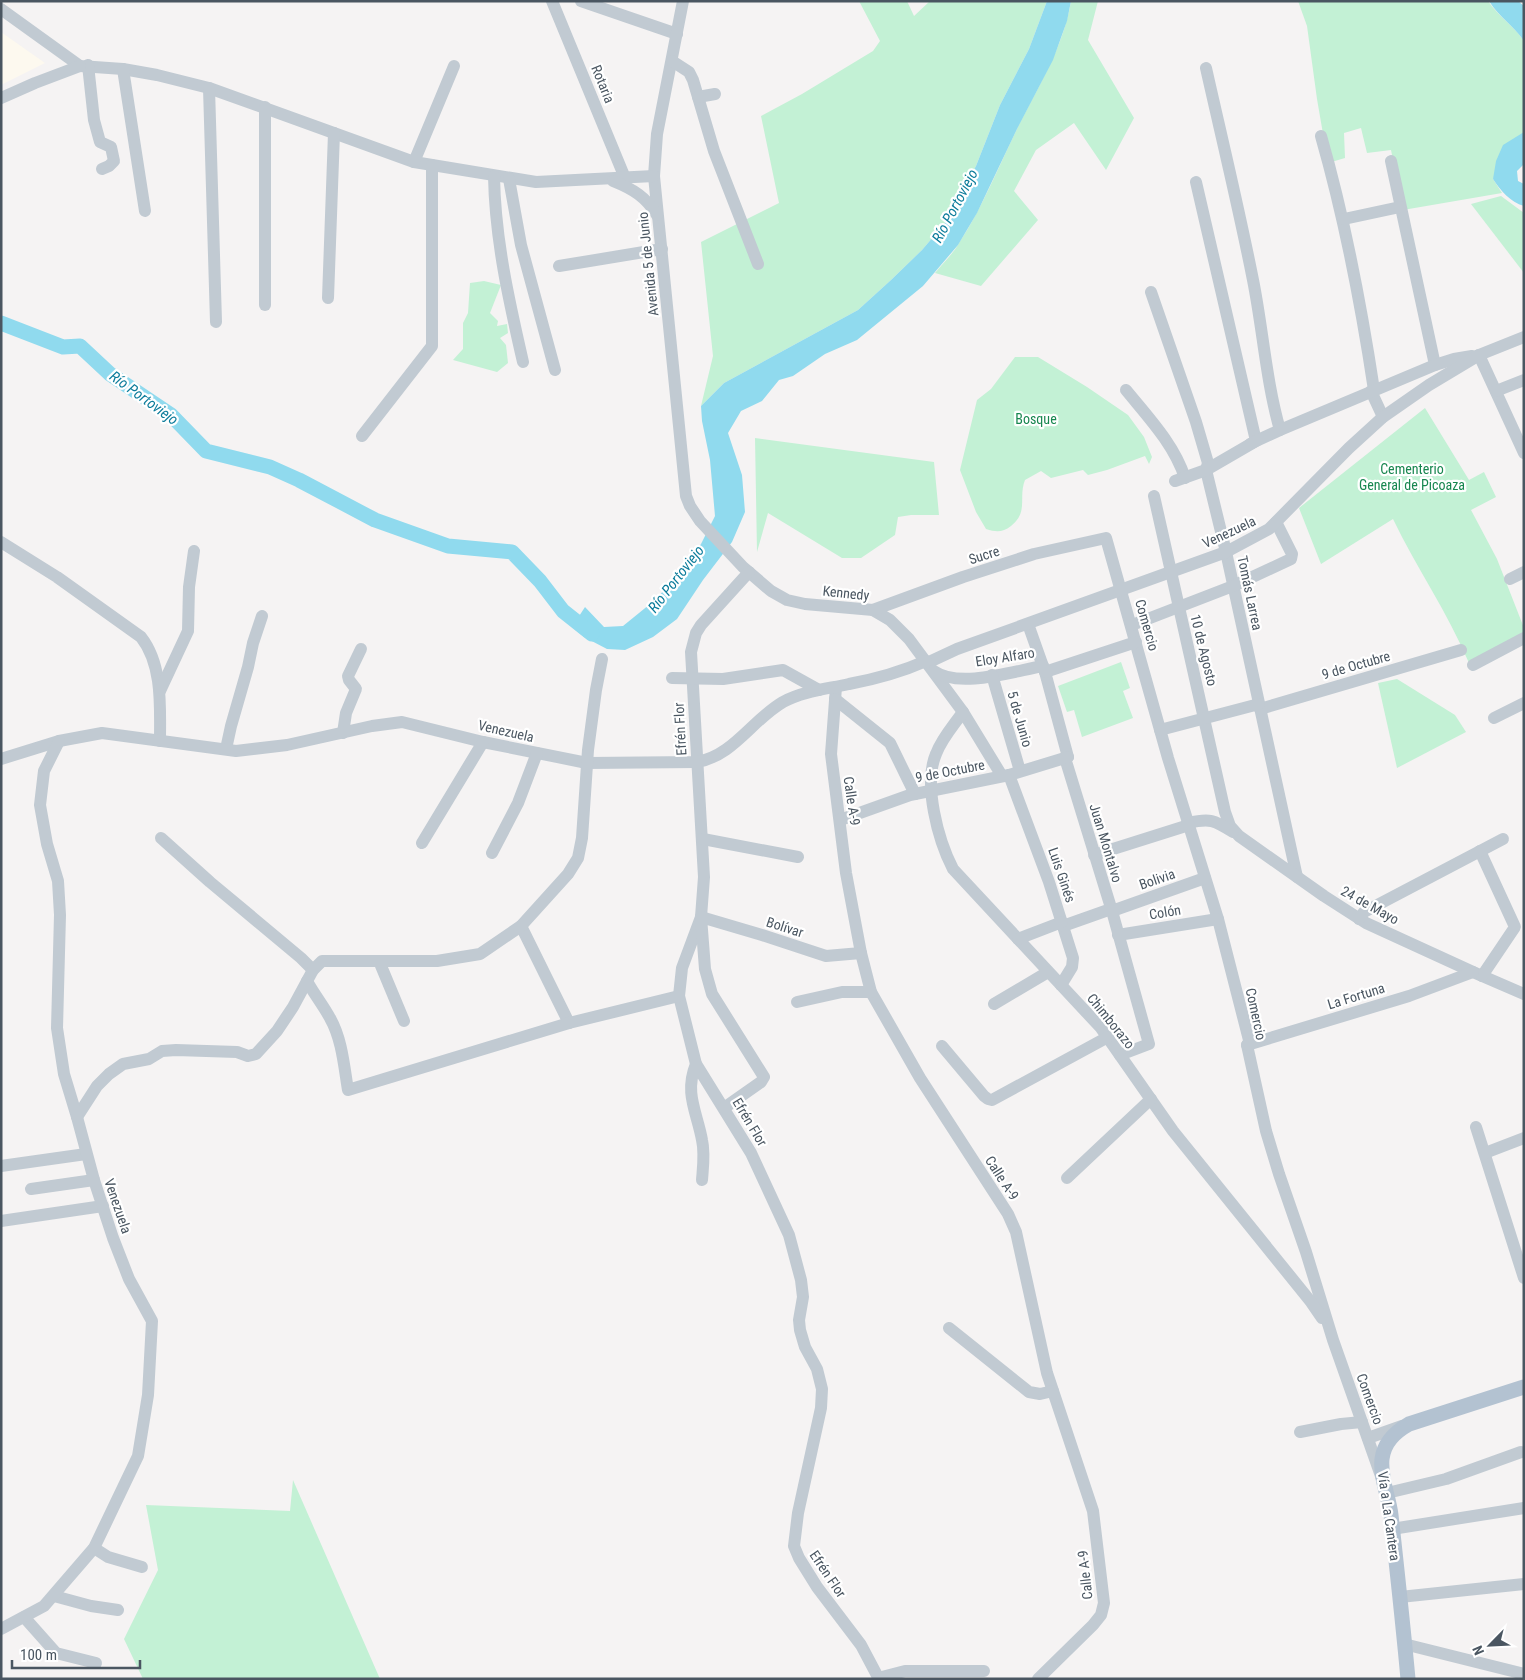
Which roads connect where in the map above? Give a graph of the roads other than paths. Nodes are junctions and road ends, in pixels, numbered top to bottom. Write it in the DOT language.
graph roads {
  1 [pos="552,1"];
  2 [pos="581,1"];
  3 [pos="683,1"];
  4 [pos="1,9"];
  5 [pos="677,34"];
  6 [pos="672,61"];
  7 [pos="84,65"];
  8 [pos="454,66"];
  9 [pos="1206,68"];
  10 [pos="123,69"];
  11 [pos="209,88"];
  12 [pos="715,94"];
  13 [pos="698,97"];
  14 [pos="1,98"];
  15 [pos="264,107"];
  16 [pos="334,133"];
  17 [pos="1321,136"];
  18 [pos="1391,161"];
  19 [pos="414,162"];
  20 [pos="432,165"];
  21 [pos="102,169"];
  22 [pos="494,176"];
  23 [pos="654,176"];
  24 [pos="625,178"];
  25 [pos="509,179"];
  26 [pos="608,180"];
  27 [pos="1196,182"];
  28 [pos="1400,207"];
  29 [pos="145,210"];
  30 [pos="657,216"];
  31 [pos="1344,219"];
  32 [pos="662,249"];
  33 [pos="758,264"];
  34 [pos="559,266"];
  35 [pos="1151,292"];
  36 [pos="328,298"];
  37 [pos="264,305"];
  38 [pos="216,322"];
  39 [pos="1524,337"];
  40 [pos="1479,355"];
  41 [pos="523,362"];
  42 [pos="1435,365"];
  43 [pos="555,370"];
  44 [pos="1524,380"];
  45 [pos="1126,390"];
  46 [pos="1373,390"];
  47 [pos="1496,391"];
  48 [pos="1383,417"];
  49 [pos="1280,430"];
  50 [pos="362,436"];
  51 [pos="1256,441"];
  52 [pos="1522,446"];
  53 [pos="1207,466"];
  54 [pos="1154,496"];
  55 [pos="1276,522"];
  56 [pos="1106,538"];
  57 [pos="1,542"];
  58 [pos="194,551"];
  59 [pos="1226,552"];
  60 [pos="746,570"];
  61 [pos="1524,572"];
  62 [pos="1170,573"];
  63 [pos="1510,579"];
  64 [pos="1233,586"];
  65 [pos="1121,591"];
  66 [pos="1178,607"];
  67 [pos="873,610"];
  68 [pos="262,616"];
  69 [pos="1028,624"];
  70 [pos="1132,625"];
  71 [pos="1524,638"];
  72 [pos="1136,642"];
  73 [pos="361,649"];
  74 [pos="1461,650"];
  75 [pos="602,659"];
  76 [pos="928,665"];
  77 [pos="1473,665"];
  78 [pos="1044,669"];
  79 [pos="992,675"];
  80 [pos="672,678"];
  81 [pos="692,679"];
  82 [pos="819,690"];
  83 [pos="160,691"];
  84 [pos="838,697"];
  85 [pos="1524,703"];
  86 [pos="1259,706"];
  87 [pos="963,712"];
  88 [pos="1205,718"];
  89 [pos="1494,718"];
  90 [pos="1160,730"];
  91 [pos="343,733"];
  92 [pos="59,741"];
  93 [pos="160,741"];
  94 [pos="483,742"];
  95 [pos="226,749"];
  96 [pos="537,753"];
  97 [pos="1066,757"];
  98 [pos="1,759"];
  99 [pos="697,762"];
  100 [pos="587,763"];
  101 [pos="1010,774"];
  102 [pos="931,791"];
  103 [pos="912,794"];
  104 [pos="933,811"];
  105 [pos="1225,812"];
  106 [pos="840,820"];
  107 [pos="1188,824"];
  108 [pos="1239,836"];
  109 [pos="161,838"];
  110 [pos="703,839"];
  111 [pos="1503,839"];
  112 [pos="422,843"];
  113 [pos="1480,851"];
  114 [pos="492,853"];
  115 [pos="1292,854"];
  116 [pos="1094,855"];
  117 [pos="798,857"];
  118 [pos="1283,867"];
  119 [pos="1297,877"];
  120 [pos="1205,878"];
  121 [pos="1111,910"];
  122 [pos="701,917"];
  123 [pos="1359,918"];
  124 [pos="1218,919"];
  125 [pos="1063,924"];
  126 [pos="521,926"];
  127 [pos="1118,935"];
  128 [pos="1018,940"];
  129 [pos="860,953"];
  130 [pos="379,961"];
  131 [pos="1048,972"];
  132 [pos="1477,974"];
  133 [pos="310,976"];
  134 [pos="1061,985"];
  135 [pos="871,992"];
  136 [pos="1524,994"];
  137 [pos="679,996"];
  138 [pos="797,1002"];
  139 [pos="994,1004"];
  140 [pos="404,1021"];
  141 [pos="569,1023"];
  142 [pos="1108,1037"];
  143 [pos="1250,1044"];
  144 [pos="942,1046"];
  145 [pos="1120,1055"];
  146 [pos="696,1064"];
  147 [pos="1151,1099"];
  148 [pos="724,1108"];
  149 [pos="77,1117"];
  150 [pos="1476,1126"];
  151 [pos="1524,1138"];
  152 [pos="1485,1152"];
  153 [pos="86,1154"];
  154 [pos="1,1166"];
  155 [pos="1067,1178"];
  156 [pos="94,1180"];
  157 [pos="702,1180"];
  158 [pos="32,1189"];
  159 [pos="102,1206"];
  160 [pos="1,1221"];
  161 [pos="1314,1278"];
  162 [pos="1524,1278"];
  163 [pos="1295,1283"];
  164 [pos="949,1328"];
  165 [pos="1333,1340"];
  166 [pos="1524,1387"];
  167 [pos="1053,1391"];
  168 [pos="1362,1422"];
  169 [pos="1409,1424"];
  170 [pos="1300,1432"];
  171 [pos="1368,1438"];
  172 [pos="1521,1452"];
  173 [pos="1387,1493"];
  174 [pos="1524,1508"];
  175 [pos="1392,1529"];
  176 [pos="94,1548"];
  177 [pos="142,1567"];
  178 [pos="1524,1584"];
  179 [pos="54,1596"];
  180 [pos="1400,1597"];
  181 [pos="118,1610"];
  182 [pos="24,1616"];
  183 [pos="1,1629"];
  184 [pos="1404,1644"];
  185 [pos="96,1663"];
  186 [pos="984,1671"];
  187 [pos="1524,1674"];
  188 [pos="879,1678"];
  189 [pos="1038,1679"];
  190 [pos="1408,1679"];
  1 -- 24 [label="street, Rotaria"];
  2 -- 5 [label="street"];
  3 -- 5 [label="street, Avenida 5 de Junio"];
  4 -- 7 [label="street"];
  5 -- 6 [label="street, Avenida 5 de Junio"];
  6 -- 13 [label="street"];
  6 -- 23 [label="street, Avenida 5 de Junio"];
  7 -- 10 [label="street"];
  7 -- 14 [label="street"];
  7 -- 21 [label="street"];
  8 -- 19 [label="street"];
  9 -- 49 [label="street"];
  10 -- 11 [label="street"];
  10 -- 29 [label="street"];
  11 -- 15 [label="street"];
  11 -- 38 [label="street"];
  12 -- 13 [label="street"];
  13 -- 33 [label="street"];
  15 -- 16 [label="street"];
  15 -- 37 [label="street"];
  16 -- 19 [label="street"];
  16 -- 36 [label="street"];
  17 -- 31 [label="street"];
  18 -- 28 [label="street"];
  19 -- 20 [label="street"];
  20 -- 22 [label="street"];
  20 -- 50 [label="street"];
  22 -- 25 [label="street"];
  22 -- 41 [label="street"];
  23 -- 24 [label="street"];
  23 -- 30 [label="street, Avenida 5 de Junio"];
  24 -- 26 [label="street"];
  25 -- 26 [label="street"];
  25 -- 43 [label="street"];
  26 -- 30 [label="street"];
  27 -- 51 [label="street"];
  28 -- 31 [label="street"];
  28 -- 42 [label="street"];
  30 -- 32 [label="street, Avenida 5 de Junio"];
  31 -- 46 [label="street"];
  32 -- 34 [label="street"];
  32 -- 60 [label="street, Avenida 5 de Junio"];
  35 -- 53 [label="street, Tomás Larrea"];
  39 -- 40 [label="street, Venezuela"];
  40 -- 42 [label="street"];
  40 -- 47 [label="street"];
  40 -- 48 [label="street, Venezuela"];
  42 -- 46 [label="street"];
  44 -- 47 [label="street"];
  45 -- 53 [label="street"];
  46 -- 48 [label="street"];
  46 -- 49 [label="street"];
  47 -- 52 [label="street"];
  48 -- 55 [label="street, Venezuela"];
  49 -- 51 [label="street"];
  51 -- 53 [label="street"];
  53 -- 59 [label="street, Tomás Larrea"];
  54 -- 62 [label="street, 10 de Agosto"];
  55 -- 59 [label="street, Venezuela"];
  55 -- 64 [label="street"];
  56 -- 65 [label="street, Comercio"];
  56 -- 67 [label="street, Sucre"];
  57 -- 83 [label="street"];
  58 -- 83 [label="street"];
  59 -- 62 [label="street, Venezuela"];
  59 -- 64 [label="street, Tomás Larrea"];
  60 -- 67 [label="street, Kennedy"];
  60 -- 81 [label="street, Efrén Flor"];
  61 -- 63 [label="street"];
  62 -- 65 [label="street, Venezuela"];
  62 -- 66 [label="street, 10 de Agosto"];
  64 -- 66 [label="street"];
  64 -- 86 [label="street, Tomás Larrea"];
  65 -- 69 [label="street, Venezuela"];
  65 -- 70 [label="street, Comercio"];
  66 -- 70 [label="street"];
  66 -- 88 [label="street, 10 de Agosto"];
  67 -- 76 [label="street, Kennedy"];
  68 -- 95 [label="street"];
  69 -- 76 [label="street, Venezuela"];
  69 -- 78 [label="street, Juan Montalvo"];
  70 -- 72 [label="street, Comercio"];
  71 -- 77 [label="street"];
  72 -- 78 [label="street, Eloy Alfaro"];
  72 -- 90 [label="street, Comercio"];
  73 -- 91 [label="street"];
  74 -- 86 [label="street, 9 de Octubre"];
  75 -- 100 [label="street"];
  76 -- 79 [label="street, Eloy Alfaro"];
  76 -- 84 [label="street, Venezuela"];
  76 -- 87 [label="street, Luis Ginés"];
  78 -- 79 [label="street, Eloy Alfaro"];
  78 -- 97 [label="street, Juan Montalvo"];
  79 -- 101 [label="street, 5 de Junio"];
  80 -- 81 [label="street"];
  81 -- 82 [label="street"];
  81 -- 99 [label="street, Efrén Flor"];
  82 -- 84 [label="street, Venezuela"];
  82 -- 99 [label="street, Venezuela"];
  83 -- 93 [label="street"];
  84 -- 103 [label="street"];
  84 -- 106 [label="street, Calle A-9"];
  85 -- 89 [label="street"];
  86 -- 88 [label="street, 9 de Octubre"];
  86 -- 115 [label="street, Tomás Larrea"];
  87 -- 101 [label="street, Luis Ginés"];
  87 -- 102 [label="street, Chimborazo"];
  88 -- 90 [label="street, 9 de Octubre"];
  88 -- 105 [label="street, 10 de Agosto"];
  90 -- 107 [label="street, Comercio"];
  91 -- 94 [label="street, Venezuela"];
  91 -- 95 [label="street, Venezuela"];
  92 -- 93 [label="street, Venezuela"];
  92 -- 98 [label="street, Venezuela"];
  92 -- 149 [label="street, Venezuela"];
  93 -- 95 [label="street, Venezuela"];
  94 -- 96 [label="street, Venezuela"];
  94 -- 112 [label="street"];
  96 -- 100 [label="street, Venezuela"];
  96 -- 114 [label="street"];
  97 -- 101 [label="street, 9 de Octubre"];
  97 -- 116 [label="street, Juan Montalvo"];
  99 -- 100 [label="street, Venezuela"];
  99 -- 110 [label="street, Efrén Flor"];
  100 -- 126 [label="street"];
  101 -- 102 [label="street, 9 de Octubre"];
  101 -- 125 [label="street, Luis Ginés"];
  102 -- 103 [label="street, 9 de Octubre"];
  102 -- 104 [label="street, Chimborazo"];
  103 -- 104 [label="street"];
  103 -- 106 [label="street, 9 de Octubre"];
  104 -- 128 [label="street, Chimborazo"];
  105 -- 107 [label="street"];
  105 -- 108 [label="street, 24 de Mayo"];
  106 -- 129 [label="street, Calle A-9"];
  107 -- 108 [label="street"];
  107 -- 116 [label="street"];
  107 -- 120 [label="street, Comercio"];
  108 -- 118 [label="street, 24 de Mayo"];
  109 -- 133 [label="street"];
  110 -- 117 [label="street"];
  110 -- 122 [label="street, Efrén Flor"];
  111 -- 113 [label="street"];
  113 -- 123 [label="street"];
  113 -- 132 [label="street"];
  115 -- 118 [label="street"];
  115 -- 119 [label="street, Tomás Larrea"];
  116 -- 121 [label="street, Juan Montalvo"];
  118 -- 119 [label="street, 24 de Mayo"];
  119 -- 123 [label="street, 24 de Mayo"];
  120 -- 121 [label="street, Bolivia"];
  120 -- 124 [label="street, Comercio"];
  121 -- 125 [label="street, Bolivia"];
  121 -- 127 [label="street, Juan Montalvo"];
  122 -- 129 [label="street, Bolívar"];
  122 -- 137 [label="street, Efrén Flor"];
  122 -- 148 [label="street"];
  123 -- 132 [label="street, 24 de Mayo"];
  124 -- 127 [label="street, Colón"];
  124 -- 143 [label="street, Comercio"];
  125 -- 128 [label="street, Bolivia"];
  125 -- 134 [label="street, Luis Ginés"];
  126 -- 130 [label="street"];
  126 -- 141 [label="street"];
  127 -- 145 [label="street, Juan Montalvo"];
  128 -- 131 [label="street, Chimborazo"];
  129 -- 135 [label="street, Calle A-9"];
  130 -- 133 [label="street"];
  130 -- 140 [label="street"];
  131 -- 134 [label="street, Chimborazo"];
  131 -- 139 [label="street"];
  132 -- 136 [label="street, 24 de Mayo"];
  132 -- 143 [label="street, La Fortuna"];
  133 -- 141 [label="street"];
  133 -- 149 [label="street"];
  134 -- 142 [label="street, Chimborazo"];
  135 -- 138 [label="street"];
  135 -- 167 [label="street, Calle A-9"];
  137 -- 141 [label="street"];
  137 -- 146 [label="street, Efrén Flor"];
  142 -- 144 [label="street"];
  142 -- 145 [label="street, Chimborazo"];
  143 -- 161 [label="street, Comercio"];
  145 -- 147 [label="street, Chimborazo"];
  146 -- 148 [label="street, Efrén Flor"];
  146 -- 157 [label="street"];
  147 -- 155 [label="street"];
  147 -- 163 [label="street, Chimborazo"];
  148 -- 188 [label="street, Efrén Flor"];
  149 -- 153 [label="street, Venezuela"];
  150 -- 152 [label="street"];
  151 -- 152 [label="street"];
  152 -- 162 [label="street"];
  153 -- 154 [label="street"];
  153 -- 156 [label="street, Venezuela"];
  156 -- 158 [label="street"];
  156 -- 159 [label="street, Venezuela"];
  159 -- 160 [label="street"];
  159 -- 176 [label="street, Venezuela"];
  161 -- 163 [label="street"];
  161 -- 165 [label="street, Comercio"];
  163 -- 165 [label="street, Chimborazo"];
  164 -- 167 [label="street"];
  165 -- 168 [label="street, Comercio"];
  166 -- 169 [label="main road, Vía a La Cantera"];
  167 -- 189 [label="street, Calle A-9"];
  168 -- 170 [label="street"];
  168 -- 171 [label="street, Comercio"];
  169 -- 171 [label="street"];
  169 -- 173 [label="main road, Vía a La Cantera"];
  171 -- 173 [label="street, Comercio"];
  172 -- 173 [label="street"];
  173 -- 175 [label="main road, Vía a La Cantera"];
  174 -- 175 [label="street"];
  175 -- 180 [label="main road, Vía a La Cantera"];
  176 -- 177 [label="street"];
  176 -- 179 [label="street, Venezuela"];
  178 -- 180 [label="street"];
  179 -- 181 [label="street"];
  179 -- 182 [label="street, Venezuela"];
  180 -- 184 [label="main road, Vía a La Cantera"];
  182 -- 183 [label="street, Venezuela"];
  182 -- 185 [label="street"];
  184 -- 187 [label="street"];
  184 -- 190 [label="main road, Vía a La Cantera"];
  186 -- 188 [label="street"];
}
